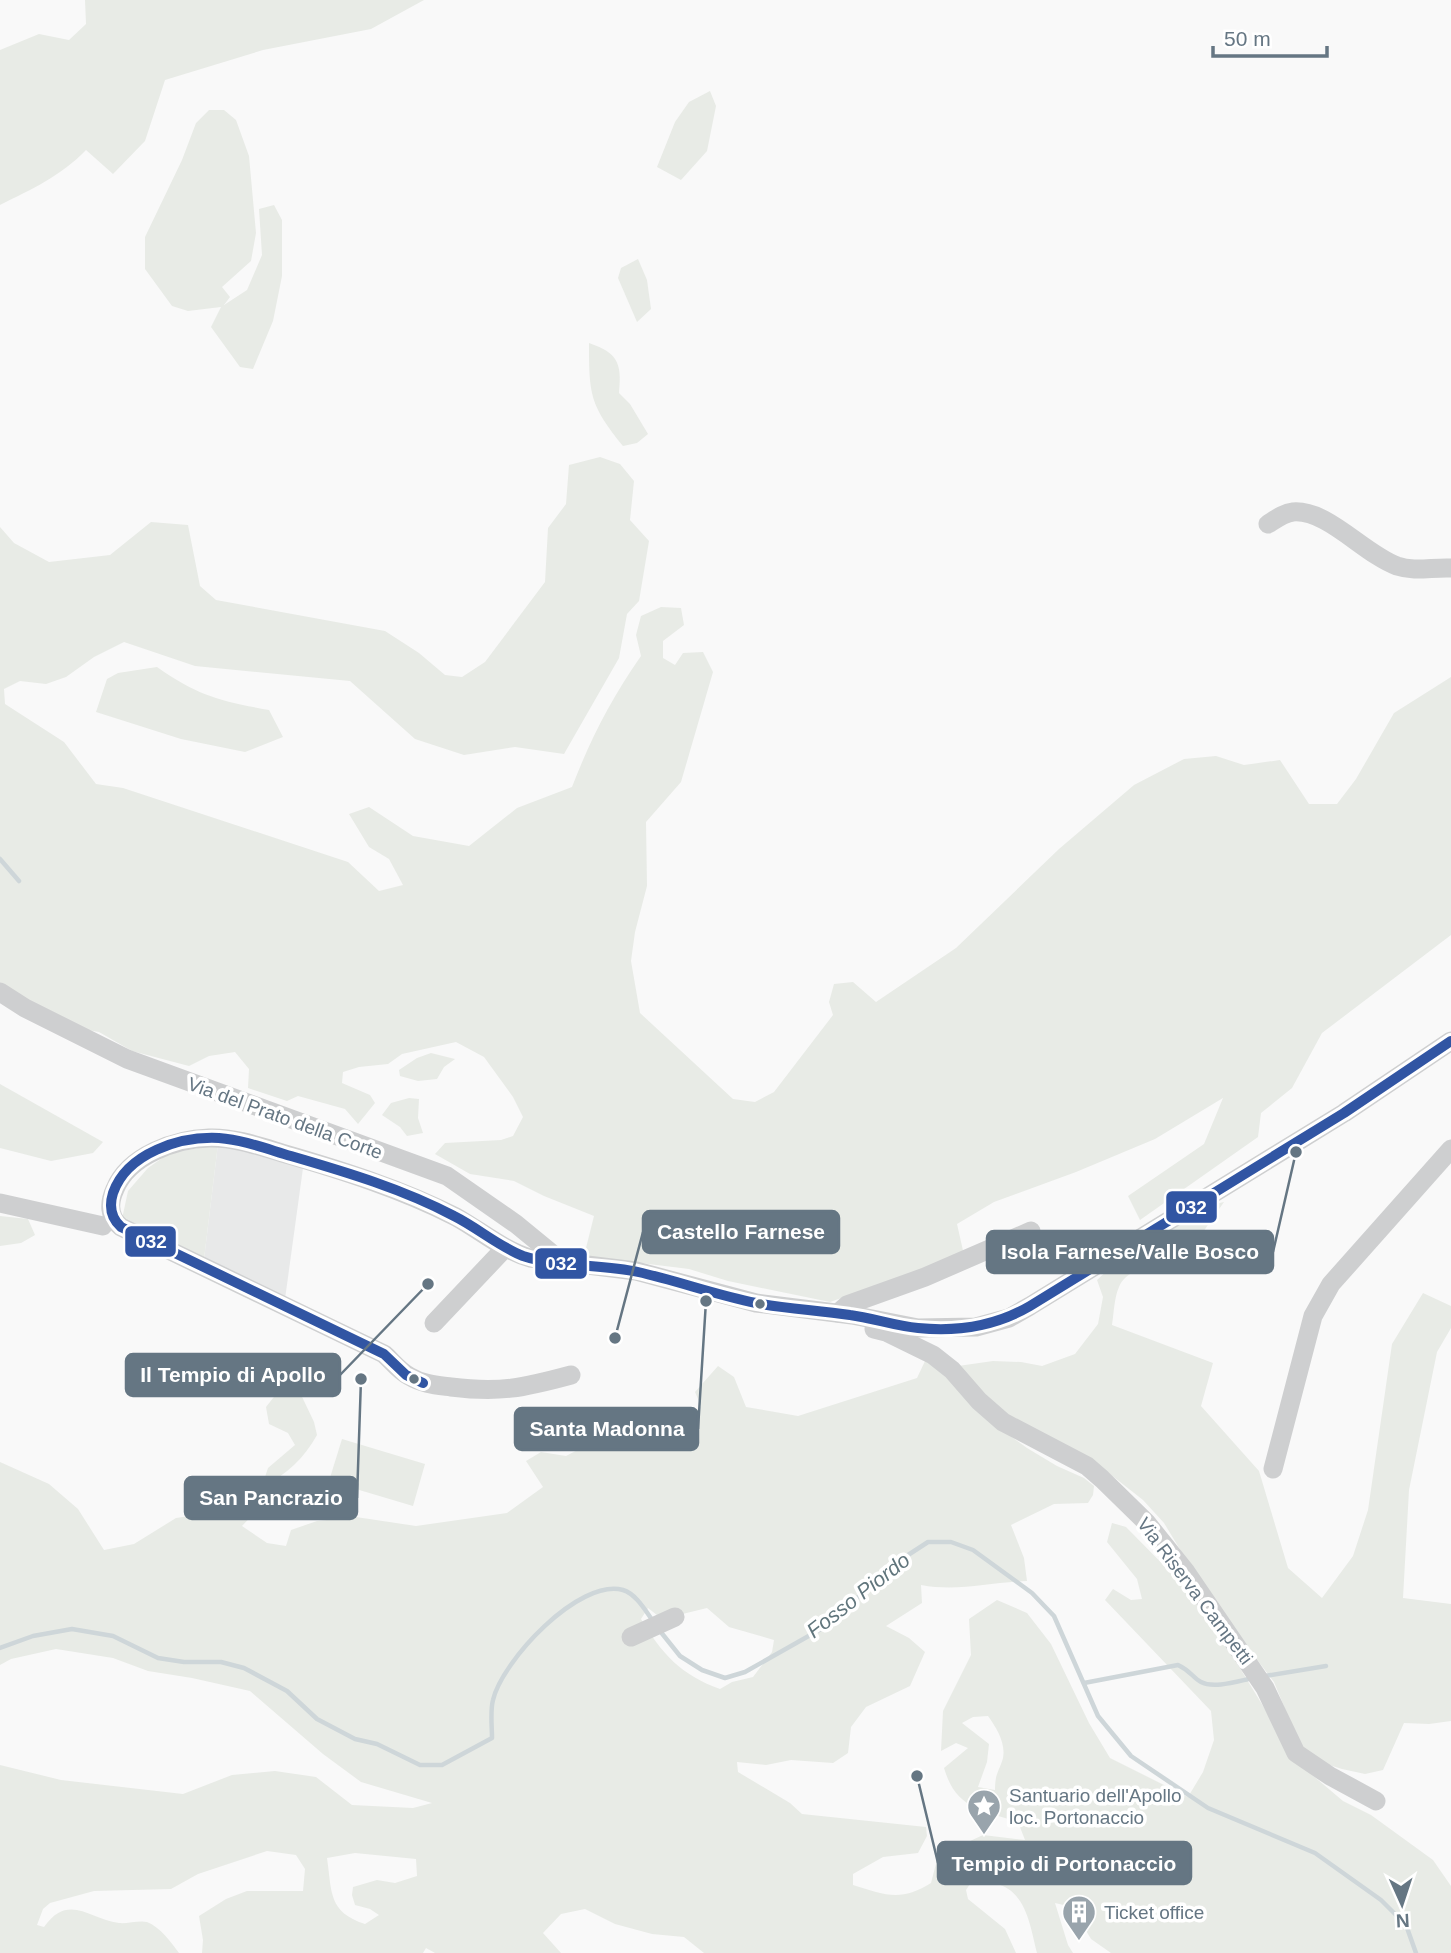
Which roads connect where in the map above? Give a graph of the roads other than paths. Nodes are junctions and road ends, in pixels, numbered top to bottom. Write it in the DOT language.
graph roads {
  1 [pos="1268,524"];
  2 [pos="1451,568"];
  3 [pos="0,992"];
  4 [pos="1451,1041"];
  5 [pos="1451,1149"];
  6 [pos="0,1203"];
  7 [pos="103,1226"];
  8 [pos="1031,1231"];
  9 [pos="505,1248"];
  10 [pos="557,1262"];
  11 [pos="845,1314"];
  12 [pos="434,1323"];
  13 [pos="570,1375"];
  14 [pos="1273,1469"];
  15 [pos="672,1619"];
  16 [pos="638,1634"];
  17 [pos="1376,1801"];
  1 -- 2 [label="street"];
  3 -- 10 [label="street, Via del Prato della Corte"];
  4 -- 11 [label="street"];
  5 -- 14 [label="street"];
  6 -- 7 [label="street"];
  8 -- 11 [label="street"];
  9 -- 10 [label="street"];
  9 -- 12 [label="street"];
  9 -- 13 [label="street"];
  10 -- 11 [label="street"];
  11 -- 17 [label="street, Via Riserva Campetti"];
  15 -- 16 [label="street"];
}
